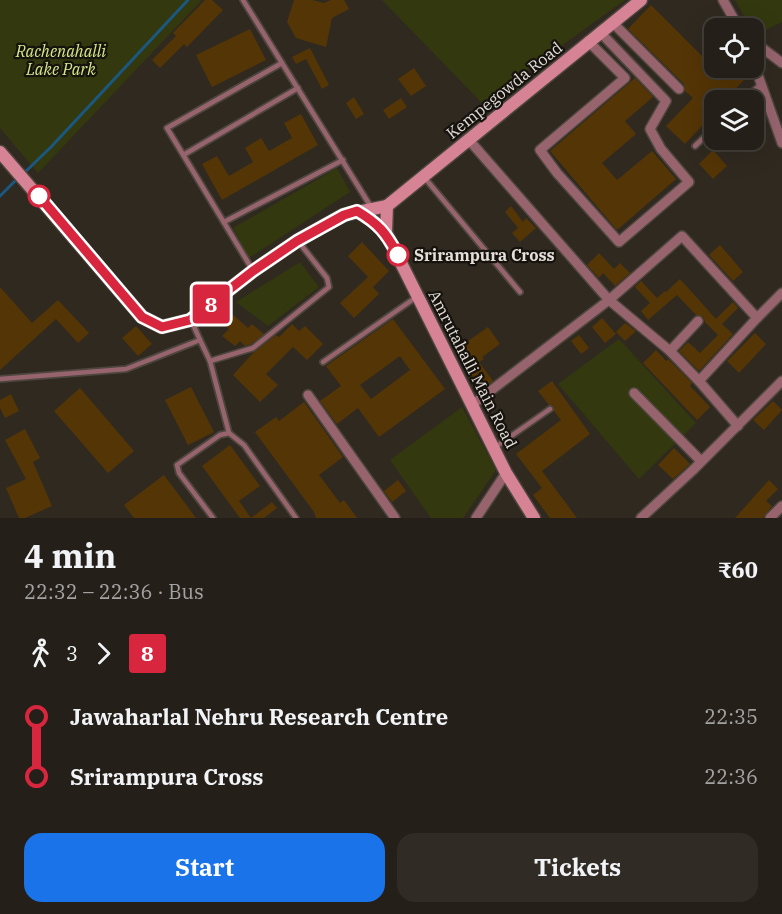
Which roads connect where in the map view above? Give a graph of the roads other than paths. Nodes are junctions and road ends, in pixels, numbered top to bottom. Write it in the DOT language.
graph roads {
  1 [pos="243,0"];
  2 [pos="642,0"];
  3 [pos="723,0"];
  4 [pos="733,18"];
  5 [pos="612,22"];
  6 [pos="600,32"];
  7 [pos="588,41"];
  8 [pos="764,48"];
  9 [pos="781,60"];
  10 [pos="282,63"];
  11 [pos="636,68"];
  12 [pos="625,78"];
  13 [pos="759,78"];
  14 [pos="761,84"];
  15 [pos="298,88"];
  16 [pos="679,89"];
  17 [pos="755,90"];
  18 [pos="704,137"];
  19 [pos="469,140"];
  20 [pos="782,143"];
  21 [pos="695,146"];
  22 [pos="0,152"];
  23 [pos="185,154"];
  24 [pos="343,160"];
  25 [pos="424,177"];
  26 [pos="387,206"];
  27 [pos="372,208"];
  28 [pos="357,211"];
  29 [pos="224,222"];
  30 [pos="386,233"];
  31 [pos="297,241"];
  32 [pos="253,271"];
  33 [pos="520,292"];
  34 [pos="782,293"];
  35 [pos="418,296"];
  36 [pos="609,300"];
  37 [pos="757,318"];
  38 [pos="190,320"];
  39 [pos="698,321"];
  40 [pos="200,340"];
  41 [pos="670,351"];
  42 [pos="210,361"];
  43 [pos="323,362"];
  44 [pos="0,379"];
  45 [pos="699,381"];
  46 [pos="782,381"];
  47 [pos="634,393"];
  48 [pos="309,395"];
  49 [pos="472,405"];
  50 [pos="550,409"];
  51 [pos="738,426"];
  52 [pos="229,433"];
  53 [pos="494,448"];
  54 [pos="702,461"];
  55 [pos="506,473"];
  56 [pos="782,506"];
  57 [pos="213,518"];
  58 [pos="296,518"];
  59 [pos="395,518"];
  60 [pos="476,518"];
  61 [pos="534,518"];
  62 [pos="641,518"];
  63 [pos="770,518"];
  1 -- 10 [label="lane"];
  2 -- 5 [label="street, Kempegowda Road"];
  3 -- 4 [label="street"];
  5 -- 6 [label="street, Kempegowda Road"];
  5 -- 16 [label="street"];
  6 -- 7 [label="street, Kempegowda Road"];
  6 -- 11 [label="street"];
  7 -- 12 [label="street"];
  7 -- 19 [label="street, Kempegowda Road"];
  8 -- 9 [label="street"];
  10 -- 15 [label="lane"];
  10 -- 23 [label="lane"];
  11 -- 12 [label="street"];
  11 -- 12 [label="street"];
  13 -- 14 [label="street"];
  14 -- 17 [label="lane"];
  14 -- 20 [label="street"];
  15 -- 23 [label="lane"];
  15 -- 24 [label="lane"];
  18 -- 21 [label="lane"];
  19 -- 25 [label="street, Kempegowda Road"];
  19 -- 36 [label="street"];
  22 -- 38 [label="street"];
  23 -- 29 [label="lane"];
  24 -- 27 [label="lane"];
  24 -- 29 [label="lane"];
  25 -- 26 [label="street, Kempegowda Road"];
  25 -- 33 [label="lane"];
  26 -- 27 [label="street"];
  26 -- 30 [label="street"];
  27 -- 28 [label="street"];
  28 -- 30 [label="street, Amrutahalli Main Road"];
  28 -- 31 [label="street"];
  29 -- 32 [label="lane"];
  30 -- 35 [label="street, Amrutahalli Main Road"];
  31 -- 32 [label="street"];
  31 -- 42 [label="lane"];
  32 -- 38 [label="street"];
  34 -- 37 [label="street"];
  35 -- 43 [label="lane"];
  35 -- 49 [label="street, Amrutahalli Main Road"];
  36 -- 37 [label="street"];
  36 -- 41 [label="street"];
  36 -- 49 [label="street"];
  37 -- 45 [label="street"];
  38 -- 40 [label="lane"];
  39 -- 41 [label="street"];
  40 -- 42 [label="lane"];
  40 -- 44 [label="lane"];
  41 -- 45 [label="street"];
  42 -- 52 [label="lane"];
  45 -- 51 [label="street"];
  46 -- 51 [label="street"];
  47 -- 54 [label="street"];
  48 -- 59 [label="street"];
  49 -- 53 [label="street, Amrutahalli Main Road"];
  50 -- 53 [label="lane"];
  51 -- 54 [label="street"];
  52 -- 57 [label="lane"];
  52 -- 58 [label="lane"];
  53 -- 55 [label="street, Amrutahalli Main Road"];
  54 -- 62 [label="street"];
  55 -- 60 [label="street"];
  55 -- 61 [label="street, Amrutahalli Main Road"];
  56 -- 63 [label="street"];
}
